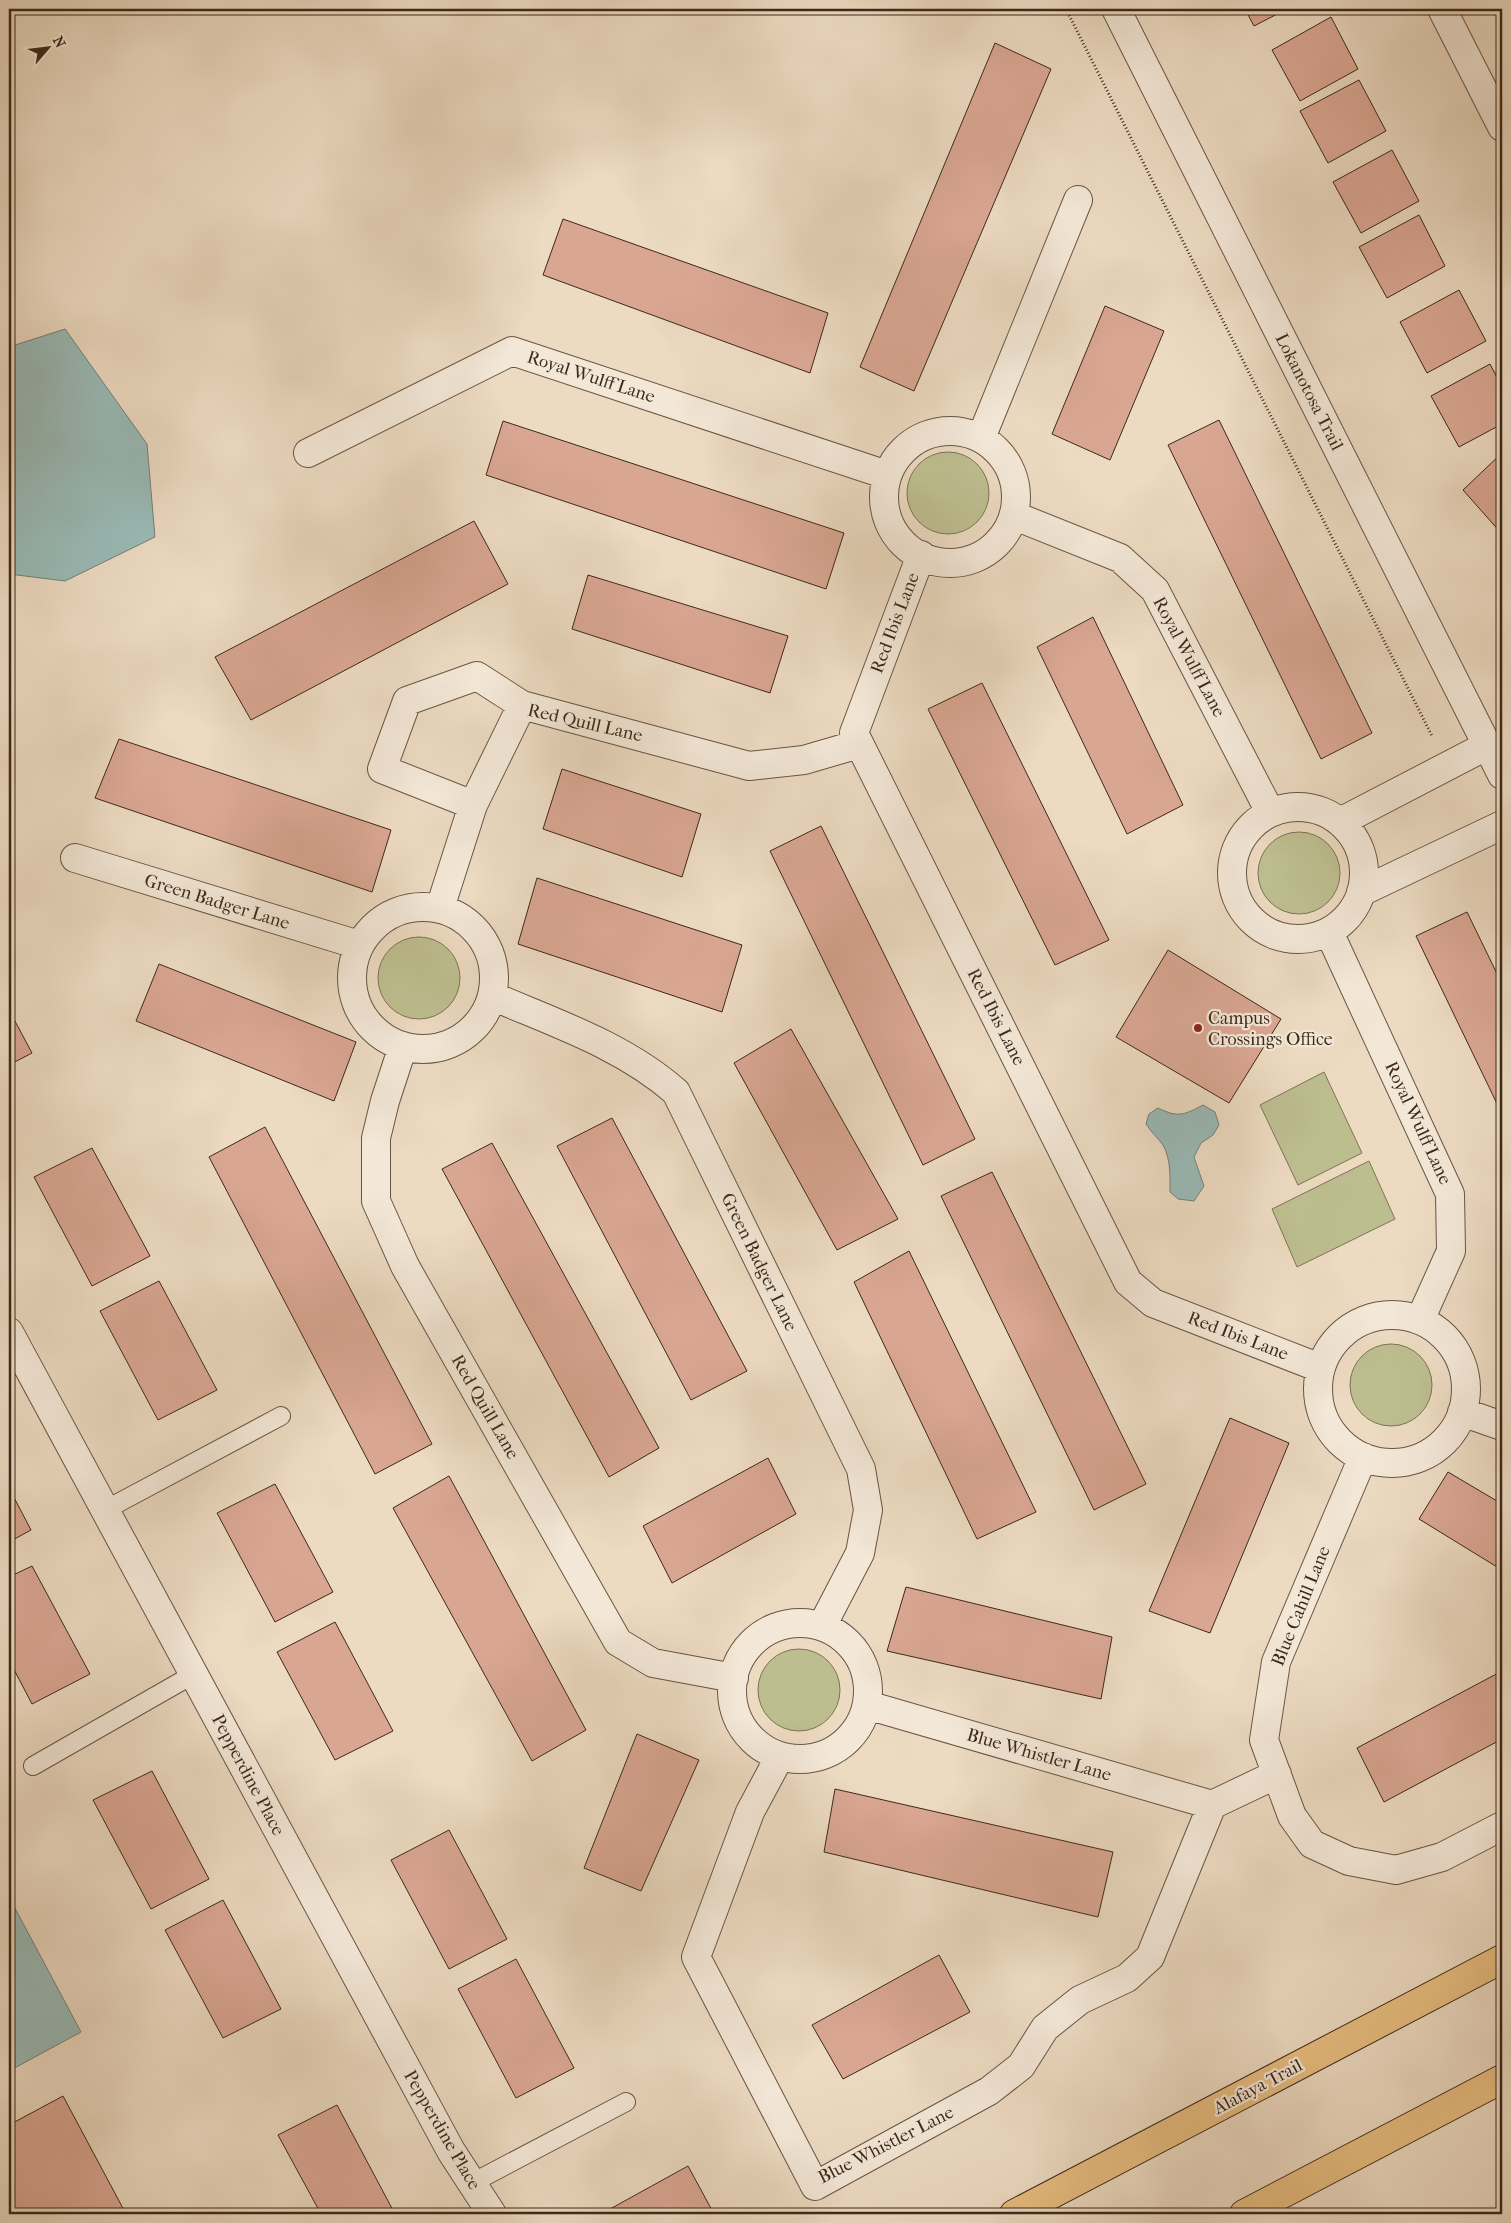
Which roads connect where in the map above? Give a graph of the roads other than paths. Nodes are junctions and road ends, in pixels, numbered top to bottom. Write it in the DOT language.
graph roads {
  1 [pos="1116,9"];
  2 [pos="1442,9"];
  3 [pos="1502,127"];
  4 [pos="1078,200"];
  5 [pos="981,438"];
  6 [pos="308,453"];
  7 [pos="887,475"];
  8 [pos="1015,516"];
  9 [pos="921,555"];
  10 [pos="522,705"];
  11 [pos="859,744"];
  12 [pos="1488,745"];
  13 [pos="1502,775"];
  14 [pos="473,805"];
  15 [pos="1270,812"];
  16 [pos="1340,822"];
  17 [pos="1502,825"];
  18 [pos="75,858"];
  19 [pos="1361,892"];
  20 [pos="440,908"];
  21 [pos="1329,932"];
  22 [pos="359,945"];
  23 [pos="492,996"];
  24 [pos="403,1046"];
  25 [pos="1420,1320"];
  26 [pos="9,1332"];
  27 [pos="1320,1368"];
  28 [pos="1462,1412"];
  29 [pos="282,1416"];
  30 [pos="1502,1426"];
  31 [pos="1363,1457"];
  32 [pos="105,1510"];
  33 [pos="822,1626"];
  34 [pos="194,1674"];
  35 [pos="734,1678"];
  36 [pos="867,1705"];
  37 [pos="780,1756"];
  38 [pos="33,1766"];
  39 [pos="1277,1774"];
  40 [pos="1212,1805"];
  41 [pos="1502,1826"];
  42 [pos="1502,1959"];
  43 [pos="1502,2079"];
  44 [pos="626,2102"];
  45 [pos="472,2183"];
  46 [pos="492,2214"];
  47 [pos="1014,2214"];
  48 [pos="1244,2214"];
  1 -- 12 [label="street, Lokanotosa Trail"];
  2 -- 3 [label="street"];
  4 -- 5 [label="street"];
  5 -- 7 [label="street"];
  5 -- 8 [label="street"];
  6 -- 7 [label="street, Royal Wulff Lane"];
  7 -- 9 [label="street"];
  8 -- 9 [label="street"];
  8 -- 15 [label="street, Royal Wulff Lane"];
  9 -- 11 [label="street, Red Ibis Lane"];
  10 -- 11 [label="street, Red Quill Lane"];
  10 -- 14 [label="street, Red Quill Lane"];
  10 -- 14 [label="street"];
  11 -- 27 [label="street, Red Ibis Lane"];
  12 -- 13 [label="street, Lokanotosa Trail"];
  12 -- 16 [label="street"];
  14 -- 20 [label="street, Red Quill Lane"];
  15 -- 16 [label="street"];
  15 -- 21 [label="street"];
  16 -- 19 [label="street"];
  17 -- 19 [label="street"];
  18 -- 22 [label="street, Green Badger Lane"];
  19 -- 21 [label="street"];
  20 -- 22 [label="street"];
  20 -- 23 [label="street"];
  21 -- 25 [label="street, Royal Wulff Lane"];
  22 -- 24 [label="street"];
  23 -- 24 [label="street"];
  23 -- 33 [label="street, Green Badger Lane"];
  24 -- 35 [label="street, Red Quill Lane"];
  25 -- 27 [label="street"];
  25 -- 28 [label="street"];
  26 -- 32 [label="street, Pepperdine Place"];
  27 -- 31 [label="street"];
  28 -- 30 [label="street"];
  28 -- 31 [label="street"];
  29 -- 32 [label="lane"];
  31 -- 39 [label="street, Blue Cahill Lane"];
  32 -- 34 [label="street, Pepperdine Place"];
  33 -- 35 [label="street"];
  33 -- 36 [label="street"];
  34 -- 38 [label="lane"];
  34 -- 45 [label="street, Pepperdine Place"];
  35 -- 37 [label="street"];
  36 -- 37 [label="street"];
  36 -- 40 [label="street, Blue Whistler Lane"];
  37 -- 40 [label="street, Blue Whistler Lane"];
  39 -- 40 [label="street"];
  39 -- 41 [label="street, Blue Cahill Lane"];
  42 -- 47 [label="main road, Alafaya Trail"];
  43 -- 48 [label="main road"];
  44 -- 45 [label="lane"];
  45 -- 46 [label="street, Pepperdine Place"];
}
